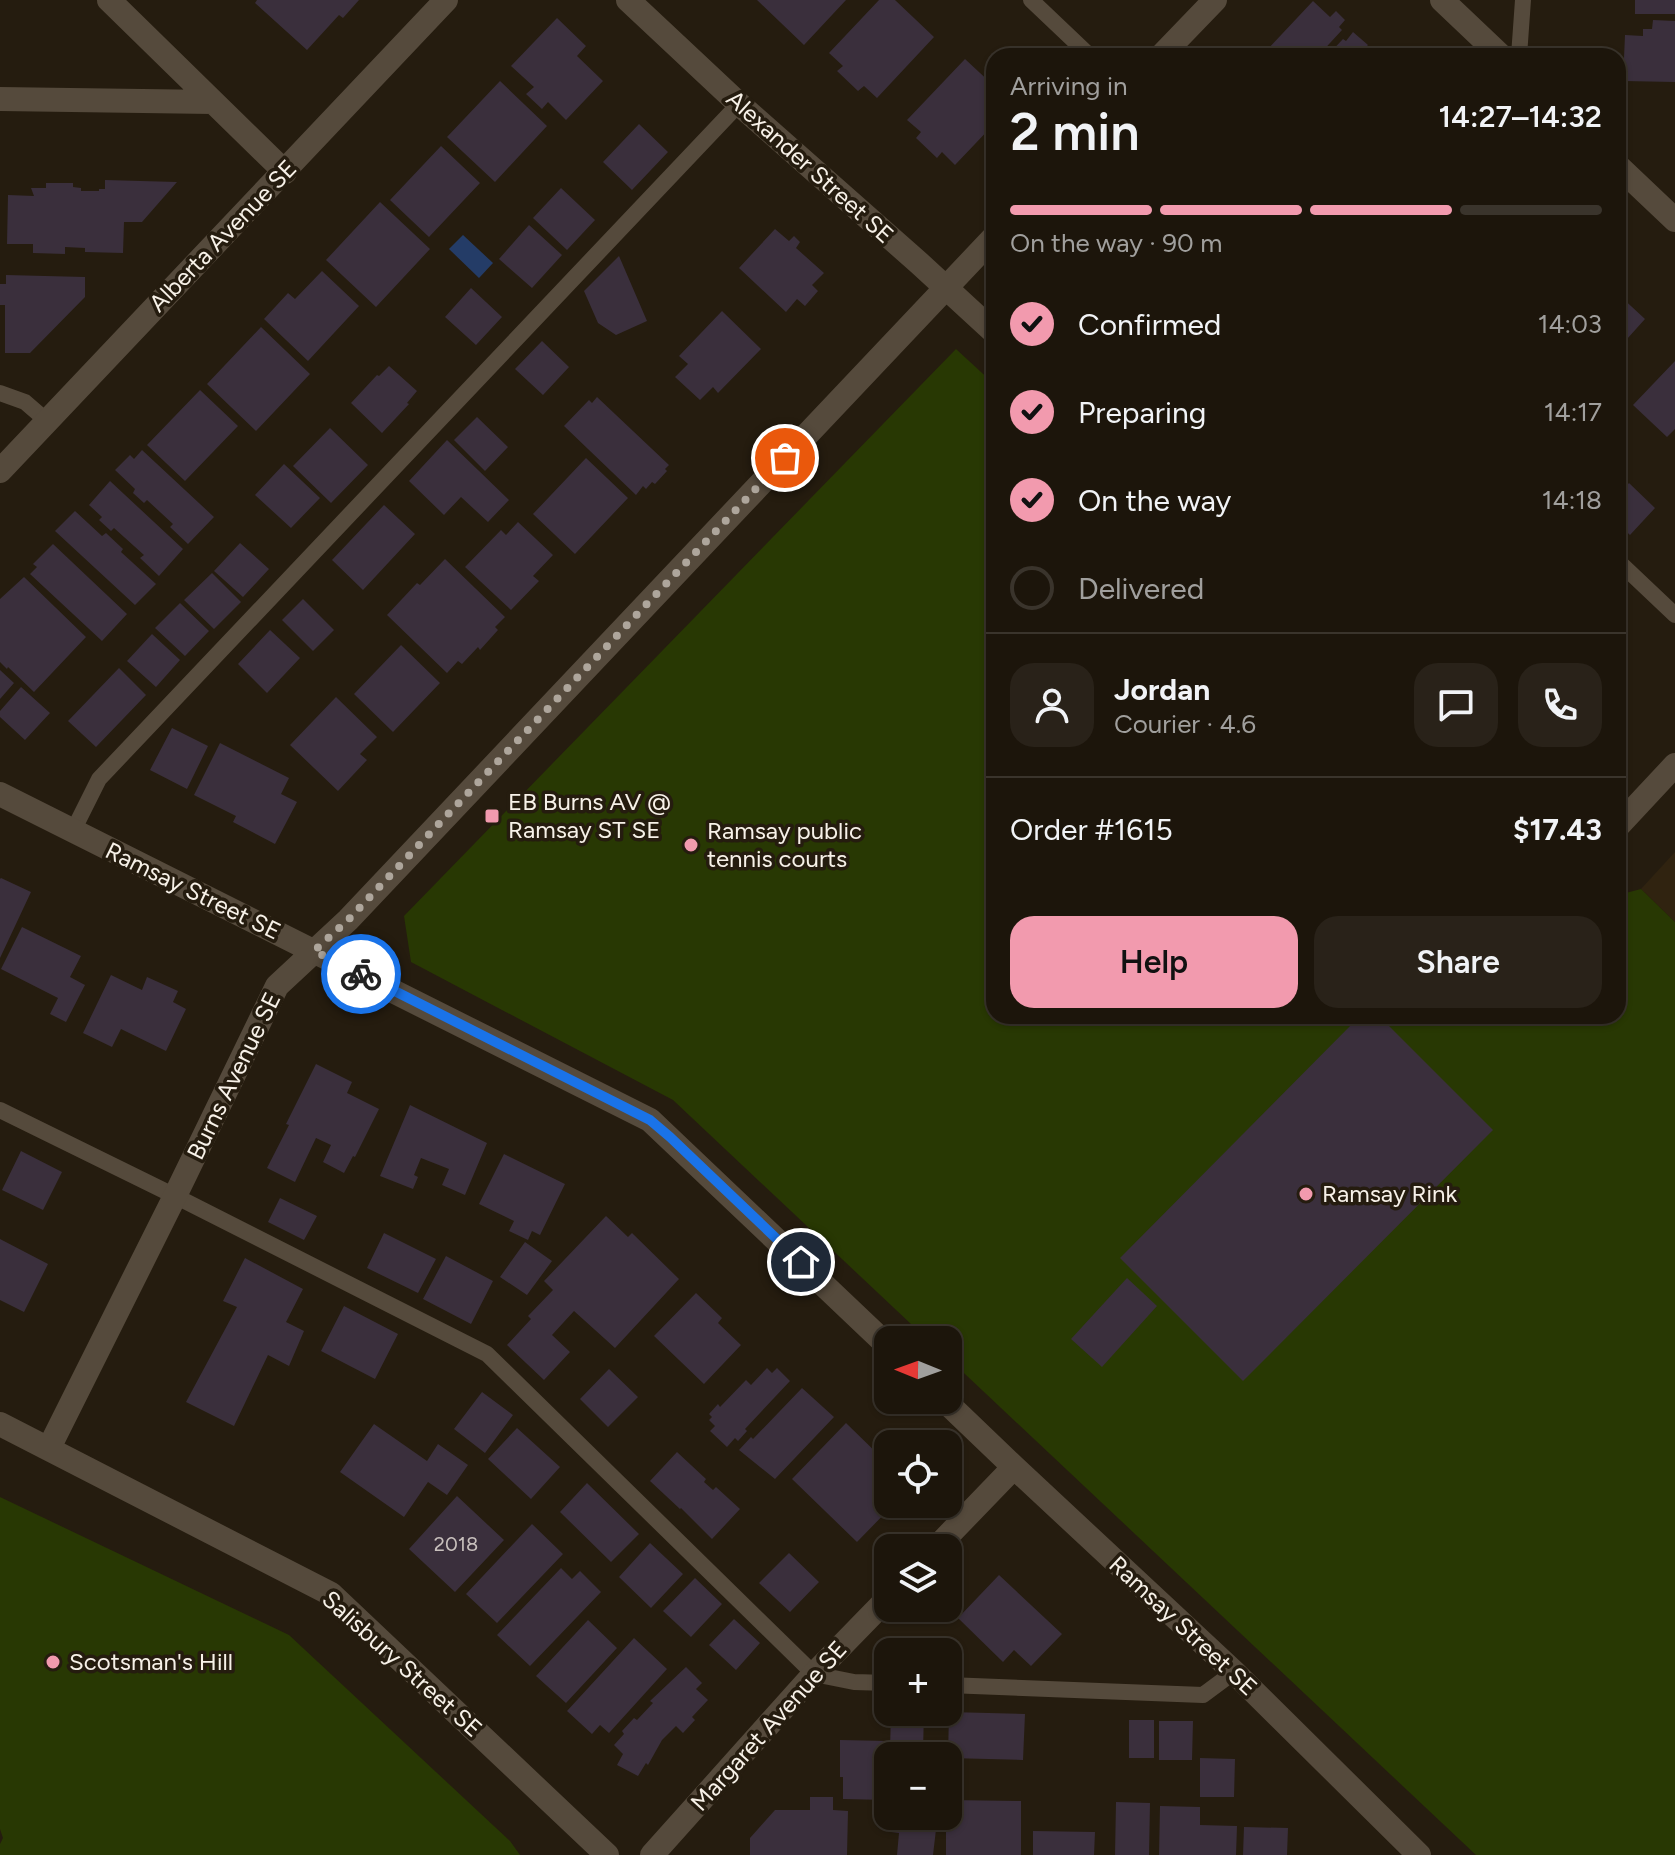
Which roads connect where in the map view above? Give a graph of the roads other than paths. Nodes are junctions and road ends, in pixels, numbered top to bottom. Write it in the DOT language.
graph roads {
  1 [pos="109,0"];
  2 [pos="446,0"];
  3 [pos="628,0"];
  4 [pos="1031,0"];
  5 [pos="1215,0"];
  6 [pos="1442,0"];
  7 [pos="1523,0"];
  8 [pos="1082,48"];
  9 [pos="1169,48"];
  10 [pos="1493,48"];
  11 [pos="1520,48"];
  12 [pos="0,99"];
  13 [pos="213,102"];
  14 [pos="739,104"];
  15 [pos="285,172"];
  16 [pos="1626,174"];
  17 [pos="1675,220"];
  18 [pos="986,246"];
  19 [pos="947,288"];
  20 [pos="986,325"];
  21 [pos="0,393"];
  22 [pos="47,421"];
  23 [pos="0,471"];
  24 [pos="1626,569"];
  25 [pos="1675,615"];
  26 [pos="1675,765"];
  27 [pos="0,794"];
  28 [pos="1626,817"];
  29 [pos="73,831"];
  30 [pos="314,951"];
  31 [pos="0,1110"];
  32 [pos="175,1196"];
  33 [pos="874,1333"];
  34 [pos="959,1414"];
  35 [pos="0,1424"];
  36 [pos="49,1448"];
  37 [pos="1014,1467"];
  38 [pos="949,1534"];
  39 [pos="874,1612"];
  40 [pos="1234,1672"];
  41 [pos="814,1674"];
  42 [pos="874,1683"];
  43 [pos="962,1686"];
  44 [pos="607,1855"];
  45 [pos="652,1855"];
  46 [pos="1419,1855"];
  1 -- 13 [label="street"];
  2 -- 15 [label="street, Alberta Avenue SE"];
  3 -- 14 [label="street, Alexander Street SE"];
  4 -- 8 [label="lane"];
  5 -- 9 [label="street"];
  6 -- 10 [label="street"];
  7 -- 11 [label="lane"];
  12 -- 13 [label="street"];
  13 -- 15 [label="street"];
  14 -- 19 [label="street, Alexander Street SE"];
  14 -- 29 [label="lane"];
  15 -- 22 [label="street, Alberta Avenue SE"];
  16 -- 17 [label="street"];
  18 -- 19 [label="street, Burns Avenue SE"];
  19 -- 20 [label="street, Alexander Street SE"];
  19 -- 30 [label="street, Burns Avenue SE"];
  21 -- 22 [label="lane"];
  22 -- 23 [label="street, Alberta Avenue SE"];
  24 -- 25 [label="lane"];
  26 -- 28 [label="street"];
  27 -- 29 [label="street, Ramsay Street SE"];
  29 -- 30 [label="street, Ramsay Street SE"];
  30 -- 32 [label="street, Burns Avenue SE"];
  30 -- 33 [label="street, Ramsay Street SE"];
  31 -- 32 [label="lane"];
  32 -- 36 [label="street, Burns Avenue SE"];
  32 -- 41 [label="lane"];
  34 -- 37 [label="street, Ramsay Street SE"];
  35 -- 36 [label="street, Salisbury Street SE"];
  36 -- 44 [label="street, Salisbury Street SE"];
  37 -- 38 [label="street"];
  37 -- 40 [label="street, Ramsay Street SE"];
  39 -- 41 [label="street, Margaret Avenue SE"];
  40 -- 43 [label="lane"];
  40 -- 46 [label="street, Ramsay Street SE"];
  41 -- 42 [label="lane"];
  41 -- 45 [label="street, Margaret Avenue SE"];
}
